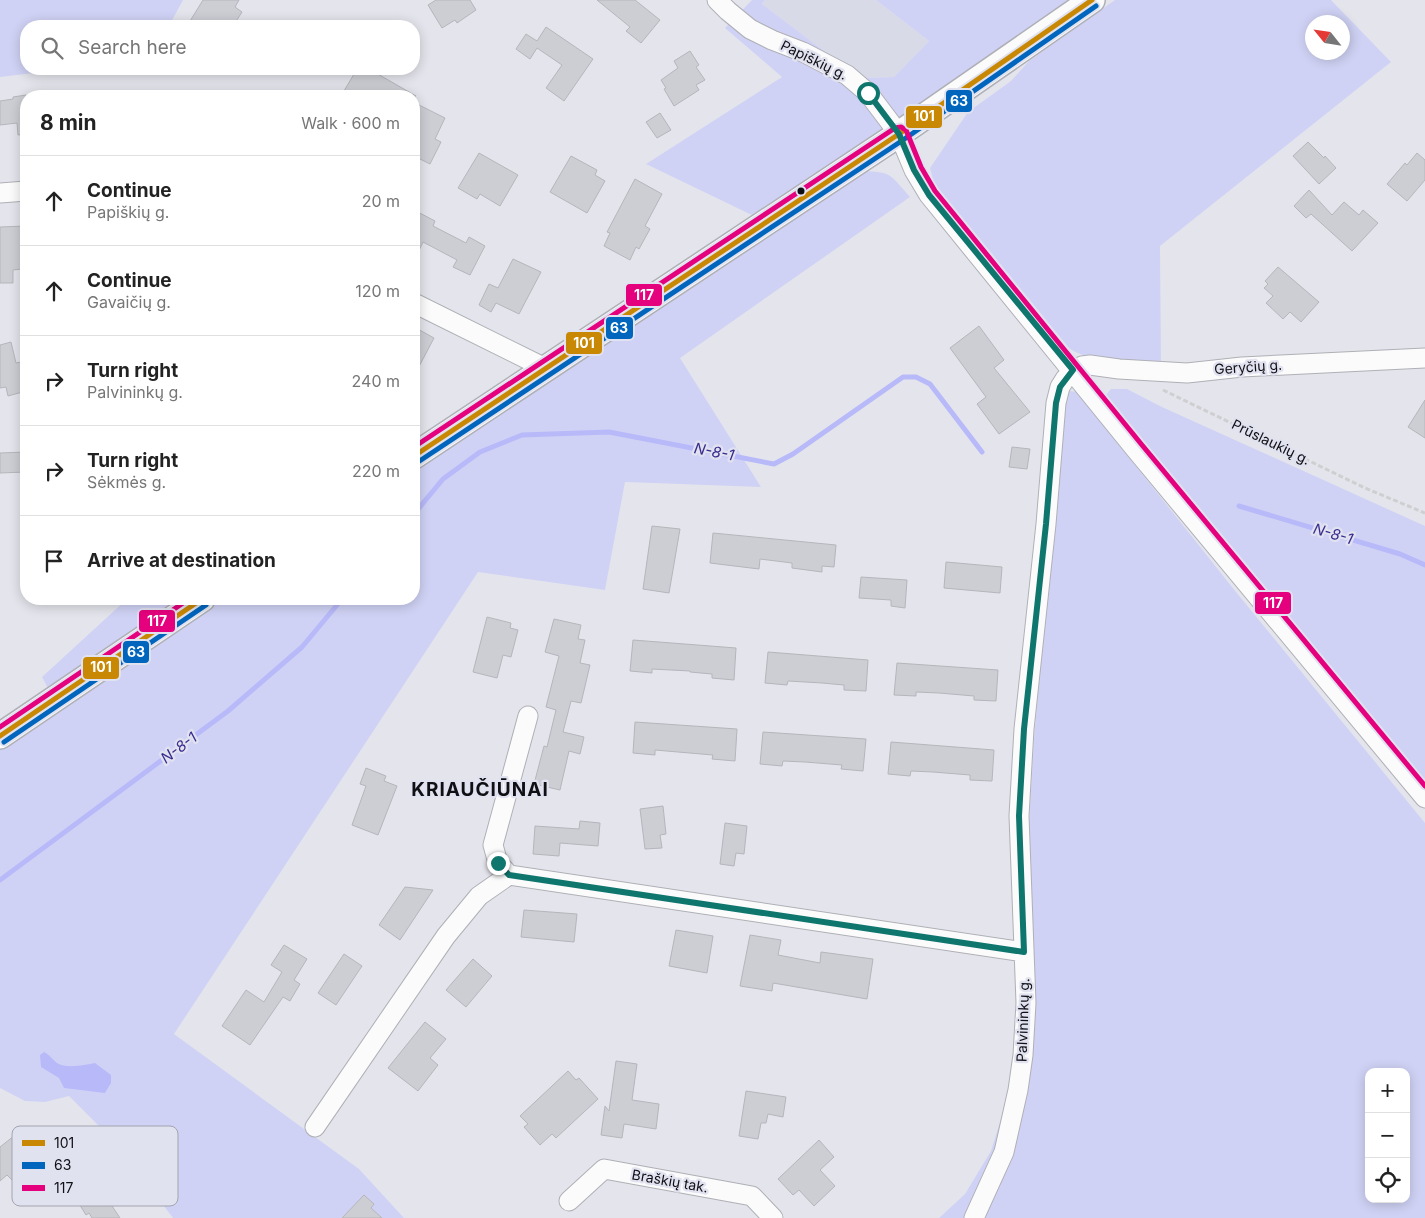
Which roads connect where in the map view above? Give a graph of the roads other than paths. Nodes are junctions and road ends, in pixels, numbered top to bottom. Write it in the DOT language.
graph roads {
  1 [pos="717,0"];
  2 [pos="1092,0"];
  3 [pos="899,134"];
  4 [pos="20,191"];
  5 [pos="0,193"];
  6 [pos="420,306"];
  7 [pos="1425,358"];
  8 [pos="545,368"];
  9 [pos="1073,370"];
  10 [pos="420,452"];
  11 [pos="193,605"];
  12 [pos="528,716"];
  13 [pos="0,736"];
  14 [pos="1425,798"];
  15 [pos="509,875"];
  16 [pos="1024,952"];
  17 [pos="315,1127"];
  18 [pos="569,1201"];
  19 [pos="773,1218"];
  20 [pos="959,1218"];
  21 [pos="973,1218"];
  1 -- 3 [label="street, Papiškių g."];
  2 -- 3 [label="main road"];
  3 -- 8 [label="main road"];
  3 -- 9 [label="street, Papiškių g."];
  4 -- 5 [label="street"];
  6 -- 8 [label="street"];
  7 -- 9 [label="street, Geryčių g."];
  8 -- 10 [label="main road"];
  9 -- 14 [label="street, Papiškių g."];
  9 -- 16 [label="street, Palvininkų g."];
  11 -- 13 [label="main road"];
  12 -- 15 [label="street"];
  15 -- 16 [label="street"];
  15 -- 17 [label="street"];
  16 -- 21 [label="street, Palvininkų g."];
  18 -- 19 [label="street, Braškių tak."];
  20 -- 21 [label="street"];
}
